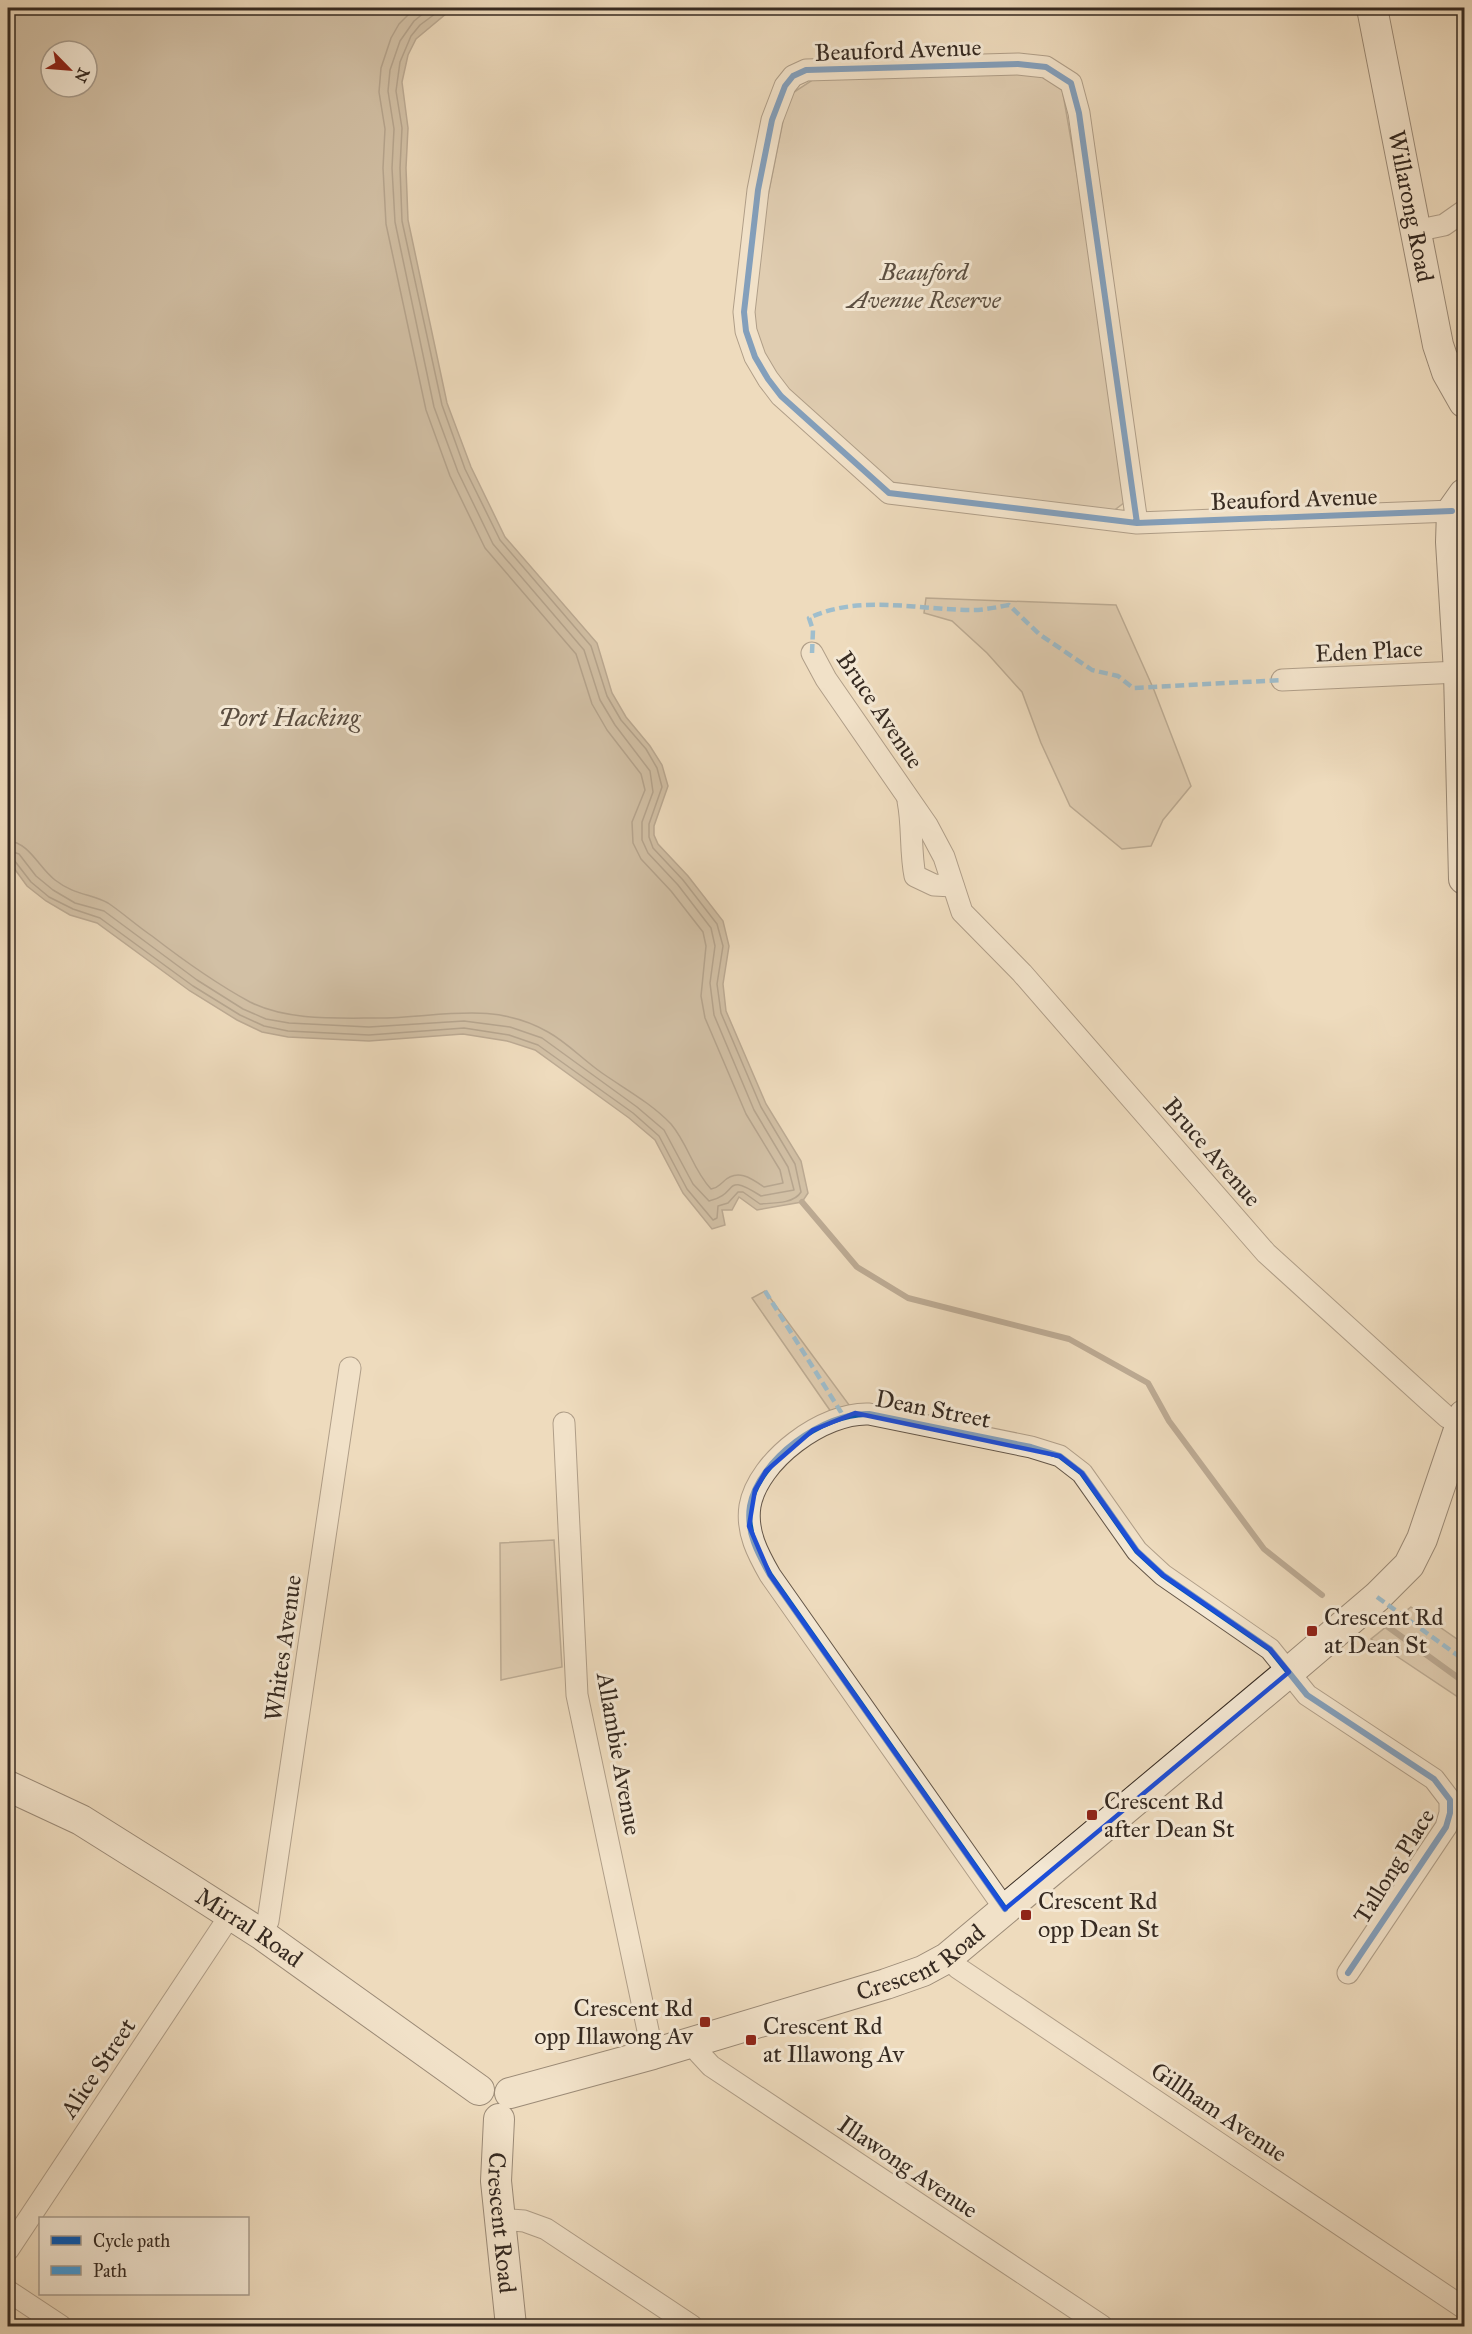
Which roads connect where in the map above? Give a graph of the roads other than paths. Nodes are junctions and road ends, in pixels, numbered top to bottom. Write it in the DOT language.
graph roads {
  1 [pos="1372,8"];
  2 [pos="1464,211"];
  3 [pos="1415,231"];
  4 [pos="1456,366"];
  5 [pos="1464,402"];
  6 [pos="1458,502"];
  7 [pos="1137,523"];
  8 [pos="812,653"];
  9 [pos="1458,672"];
  10 [pos="1282,681"];
  11 [pos="906,795"];
  12 [pos="1464,879"];
  13 [pos="953,886"];
  14 [pos="350,1368"];
  15 [pos="1463,1419"];
  16 [pos="564,1424"];
  17 [pos="1289,1672"];
  18 [pos="8,1786"];
  19 [pos="1005,1909"];
  20 [pos="231,1914"];
  21 [pos="261,1934"];
  22 [pos="947,1958"];
  23 [pos="1348,1972"];
  24 [pos="694,2042"];
  25 [pos="653,2054"];
  26 [pos="505,2106"];
  27 [pos="499,2219"];
  28 [pos="8,2250"];
  29 [pos="8,2291"];
  30 [pos="1464,2308"];
  31 [pos="61,2326"];
  32 [pos="510,2326"];
  33 [pos="692,2326"];
  34 [pos="1102,2326"];
  1 -- 3 [label="street, Willarong Road"];
  2 -- 3 [label="street"];
  3 -- 4 [label="street, Willarong Road"];
  4 -- 5 [label="street, Willarong Road"];
  6 -- 7 [label="street, Beauford Avenue"];
  6 -- 9 [label="street"];
  7 -- 7 [label="street, Beauford Avenue"];
  8 -- 11 [label="street, Bruce Avenue"];
  9 -- 10 [label="street, Eden Place"];
  9 -- 12 [label="street"];
  11 -- 13 [label="street, Bruce Avenue"];
  11 -- 13 [label="street, Bruce Avenue"];
  13 -- 15 [label="street, Bruce Avenue"];
  14 -- 21 [label="street, Whites Avenue"];
  15 -- 17 [label="street, Crescent Road"];
  16 -- 25 [label="street, Allambie Avenue"];
  17 -- 19 [label="street, Crescent Road"];
  17 -- 19 [label="street, Dean Street"];
  17 -- 23 [label="street, Tallong Place"];
  18 -- 20 [label="street, Mirral Road"];
  19 -- 22 [label="street, Crescent Road"];
  20 -- 21 [label="street, Mirral Road"];
  20 -- 28 [label="street, Alice Street"];
  21 -- 26 [label="street, Mirral Road"];
  22 -- 24 [label="street, Crescent Road"];
  22 -- 30 [label="street, Gillham Avenue"];
  24 -- 25 [label="street, Crescent Road"];
  24 -- 34 [label="street, Illawong Avenue"];
  25 -- 26 [label="street, Crescent Road"];
  26 -- 27 [label="street, Crescent Road"];
  27 -- 32 [label="street, Crescent Road"];
  27 -- 33 [label="street"];
  29 -- 31 [label="street"];
}
